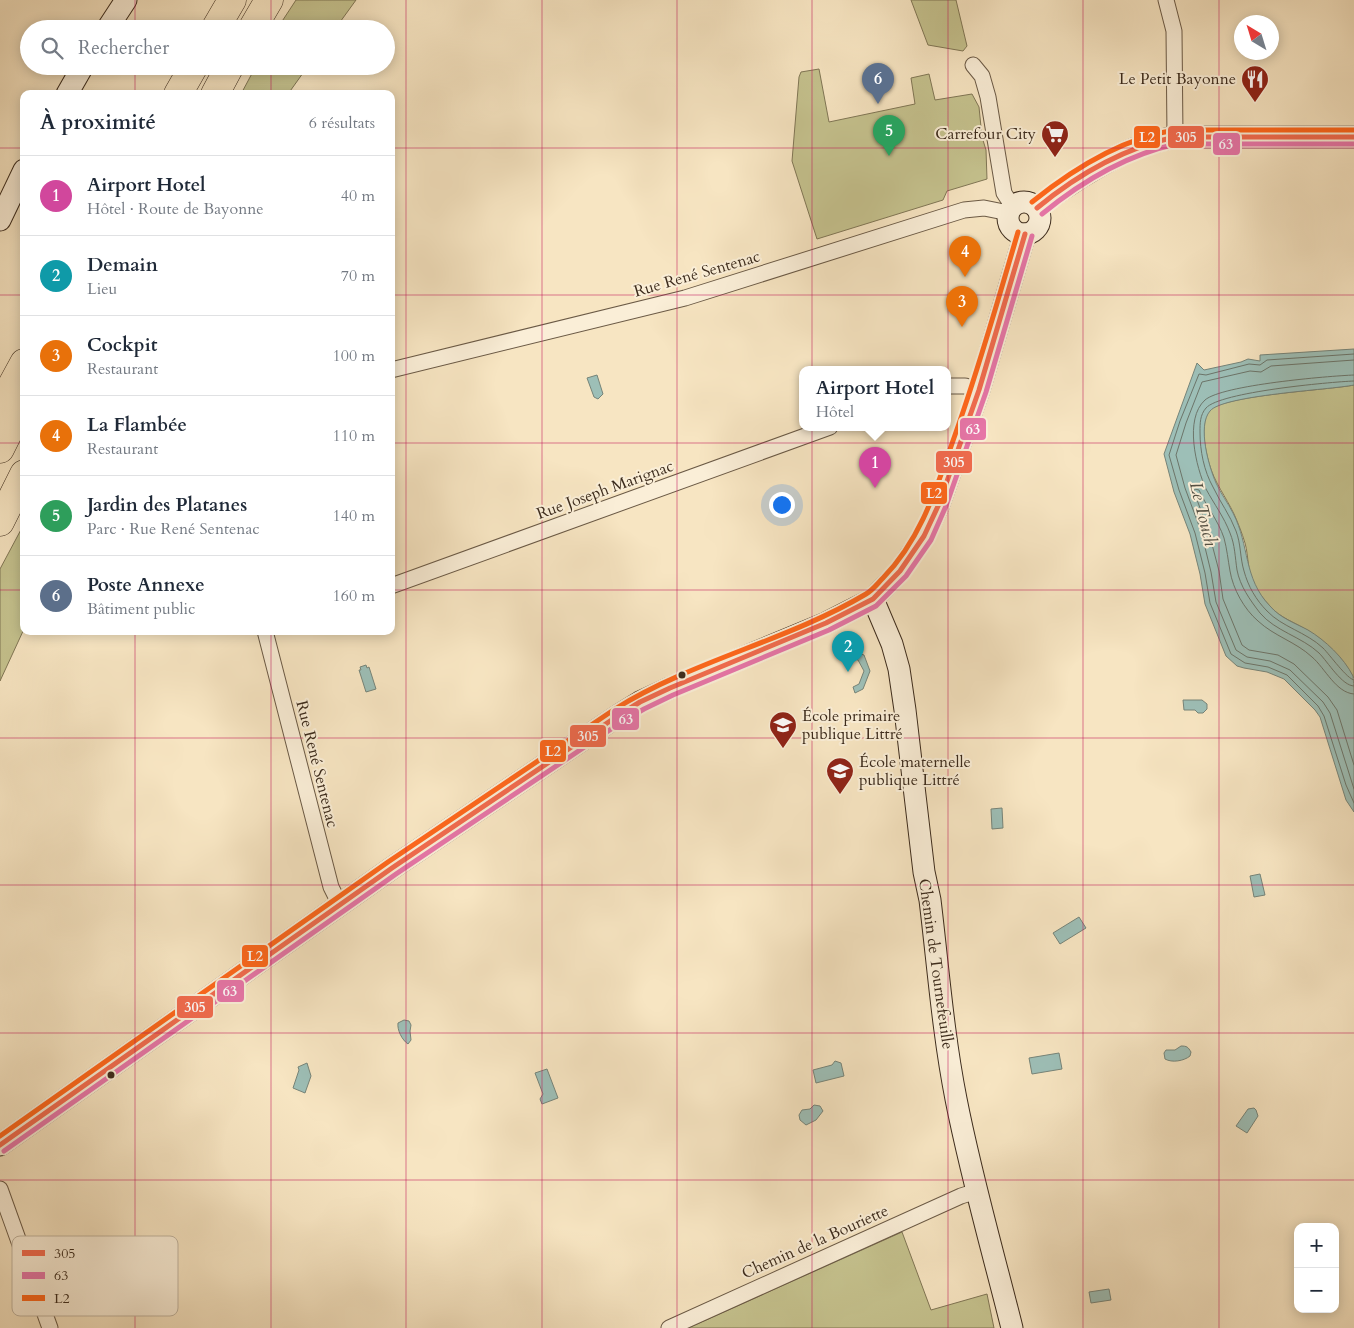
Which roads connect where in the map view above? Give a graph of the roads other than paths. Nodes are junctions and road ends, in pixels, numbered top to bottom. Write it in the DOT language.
graph roads {
  1 [pos="126,0"];
  2 [pos="232,0"];
  3 [pos="270,0"];
  4 [pos="1166,0"];
  5 [pos="113,20"];
  6 [pos="220,20"];
  7 [pos="258,20"];
  8 [pos="973,65"];
  9 [pos="78,75"];
  10 [pos="189,75"];
  11 [pos="225,75"];
  12 [pos="69,90"];
  13 [pos="180,90"];
  14 [pos="217,90"];
  15 [pos="1175,137"];
  16 [pos="1354,137"];
  17 [pos="20,178"];
  18 [pos="1037,208"];
  19 [pos="1011,210"];
  20 [pos="0,220"];
  21 [pos="1025,234"];
  22 [pos="395,369"];
  23 [pos="20,370"];
  24 [pos="951,386"];
  25 [pos="979,390"];
  26 [pos="0,407"];
  27 [pos="20,409"];
  28 [pos="819,431"];
  29 [pos="0,449"];
  30 [pos="20,482"];
  31 [pos="0,522"];
  32 [pos="395,585"];
  33 [pos="873,599"];
  34 [pos="269,635"];
  35 [pos="340,905"];
  36 [pos="0,1145"];
  37 [pos="0,1189"];
  38 [pos="977,1190"];
  39 [pos="17,1236"];
  40 [pos="46,1316"];
  41 [pos="50,1328"];
  42 [pos="669,1328"];
  43 [pos="1012,1328"];
  1 -- 5 [label="street"];
  2 -- 6 [label="highway"];
  3 -- 7 [label="highway"];
  4 -- 15 [label="street"];
  8 -- 19 [label="street"];
  9 -- 12 [label="street"];
  10 -- 13 [label="highway"];
  11 -- 14 [label="highway"];
  15 -- 16 [label="street"];
  15 -- 18 [label="street"];
  17 -- 20 [label="street"];
  18 -- 19 [label="street"];
  18 -- 21 [label="street"];
  19 -- 21 [label="street"];
  19 -- 22 [label="street, Rue René Sentenac"];
  21 -- 25 [label="street"];
  23 -- 26 [label="highway"];
  24 -- 25 [label="street"];
  25 -- 33 [label="street"];
  27 -- 29 [label="highway"];
  28 -- 32 [label="street, Rue Joseph Marignac"];
  30 -- 31 [label="highway"];
  33 -- 35 [label="street"];
  33 -- 38 [label="street, Chemin de Tournefeuille"];
  34 -- 35 [label="street, Rue René Sentenac"];
  35 -- 36 [label="street"];
  37 -- 39 [label="street"];
  38 -- 42 [label="street, Chemin de la Bouriette"];
  38 -- 43 [label="street, Chemin de Tournefeuille"];
  40 -- 41 [label="street"];
}
